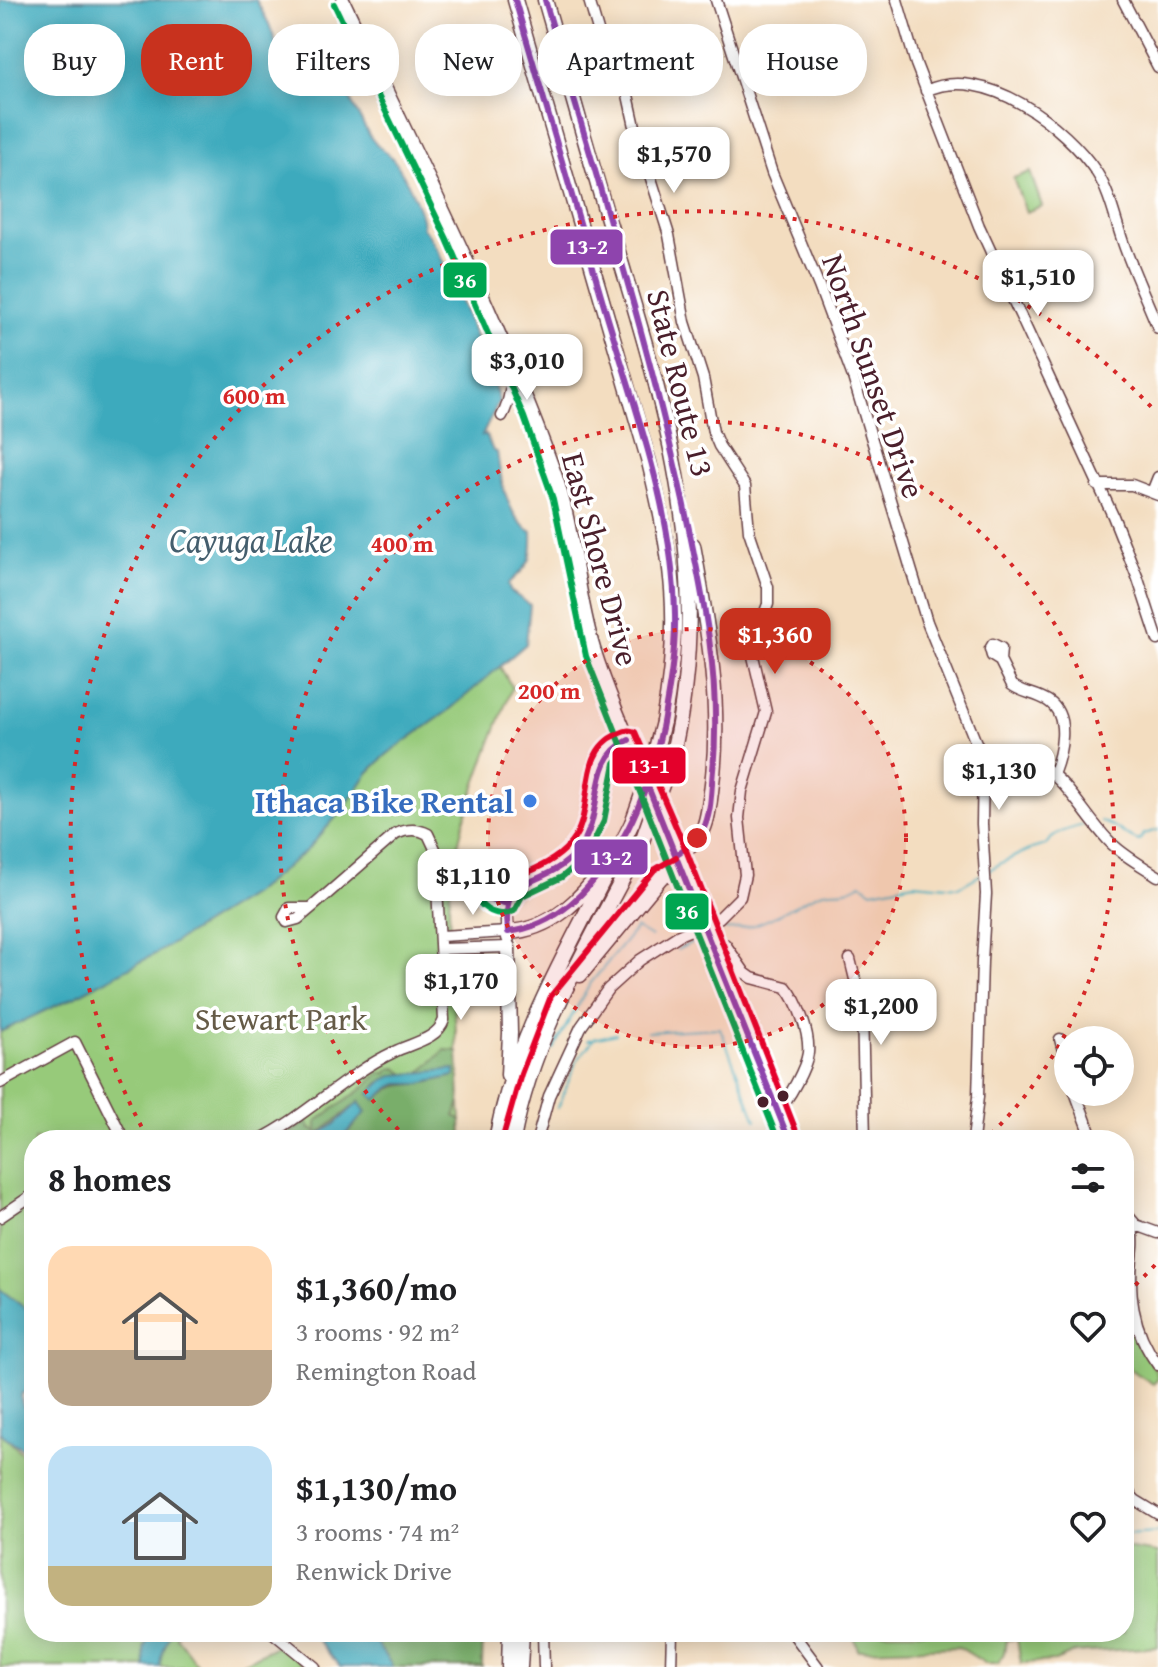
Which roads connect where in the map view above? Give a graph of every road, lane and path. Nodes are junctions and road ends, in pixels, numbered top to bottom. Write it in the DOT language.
graph roads {
  1 [pos="343,0"];
  2 [pos="515,0"];
  3 [pos="545,0"];
  4 [pos="589,0"];
  5 [pos="716,0"];
  6 [pos="897,0"];
  7 [pos="1123,0"];
  8 [pos="1158,67"];
  9 [pos="926,91"];
  10 [pos="1158,328"];
  11 [pos="515,371"];
  12 [pos="502,416"];
  13 [pos="1158,477"];
  14 [pos="678,480"];
  15 [pos="1097,485"];
  16 [pos="1155,494"];
  17 [pos="1158,640"];
  18 [pos="1000,661"];
  19 [pos="629,740"];
  20 [pos="984,768"];
  21 [pos="1053,775"];
  22 [pos="624,839"];
  23 [pos="679,860"];
  24 [pos="1158,876"];
  25 [pos="311,908"];
  26 [pos="704,924"];
  27 [pos="441,936"];
  28 [pos="508,940"];
  29 [pos="712,943"];
  30 [pos="442,949"];
  31 [pos="850,959"];
  32 [pos="560,1001"];
  33 [pos="0,1083"];
  34 [pos="507,1091"];
  35 [pos="1080,1106"];
  36 [pos="778,1109"];
  37 [pos="119,1130"];
  38 [pos="276,1130"];
  39 [pos="498,1130"];
  40 [pos="516,1130"];
  41 [pos="540,1130"];
  42 [pos="785,1130"];
  43 [pos="865,1130"];
  44 [pos="974,1130"];
  45 [pos="1089,1130"];
  46 [pos="24,1201"];
  47 [pos="0,1217"];
  48 [pos="1134,1223"];
  49 [pos="1155,1233"];
  50 [pos="1134,1245"];
  51 [pos="1134,1315"];
  52 [pos="1158,1365"];
  53 [pos="1134,1499"];
  54 [pos="1158,1514"];
  55 [pos="284,1642"];
  56 [pos="510,1642"];
  57 [pos="521,1642"];
  58 [pos="543,1642"];
  59 [pos="672,1642"];
  60 [pos="799,1642"];
  61 [pos="315,1667"];
  62 [pos="509,1667"];
  63 [pos="520,1667"];
  64 [pos="544,1667"];
  65 [pos="671,1667"];
  66 [pos="818,1667"];
  1 -- 11 [label="main road, East Shore Drive"];
  2 -- 22 [label="highway, State Route 13, bridge"];
  3 -- 14 [label="highway, State Route 13"];
  4 -- 26 [label="street"];
  5 -- 20 [label="street, North Sunset Drive"];
  6 -- 9 [label="street"];
  7 -- 8 [label="street"];
  9 -- 10 [label="street"];
  9 -- 15 [label="street"];
  11 -- 12 [label="street"];
  11 -- 19 [label="main road, East Shore Drive"];
  13 -- 16 [label="street"];
  14 -- 23 [label="highway"];
  14 -- 32 [label="highway, State Route 13, bridge"];
  15 -- 16 [label="street"];
  15 -- 17 [label="street"];
  18 -- 21 [label="street"];
  19 -- 23 [label="main road, East Shore Drive"];
  19 -- 28 [label="main road"];
  20 -- 21 [label="street"];
  20 -- 44 [label="street, North Sunset Drive"];
  21 -- 24 [label="street"];
  22 -- 28 [label="highway"];
  22 -- 34 [label="highway, State Route 13"];
  23 -- 26 [label="street, East Shore Drive"];
  23 -- 32 [label="highway"];
  25 -- 27 [label="street"];
  26 -- 29 [label="street, East Shore Drive"];
  26 -- 41 [label="street"];
  27 -- 28 [label="street"];
  27 -- 30 [label="street"];
  28 -- 30 [label="street"];
  28 -- 34 [label="highway"];
  29 -- 36 [label="street, East Shore Drive"];
  29 -- 36 [label="street"];
  30 -- 38 [label="street"];
  31 -- 43 [label="street"];
  32 -- 40 [label="highway, State Route 13"];
  33 -- 37 [label="street"];
  34 -- 39 [label="highway, State Route 13"];
  35 -- 45 [label="street"];
  36 -- 42 [label="street, East Shore Drive"];
  46 -- 47 [label="street"];
  48 -- 49 [label="street"];
  49 -- 50 [label="street"];
  51 -- 52 [label="street"];
  53 -- 54 [label="street"];
  55 -- 61 [label="street"];
  56 -- 62 [label="highway"];
  57 -- 63 [label="highway"];
  58 -- 64 [label="street"];
  59 -- 65 [label="street"];
  60 -- 66 [label="street"];
}
